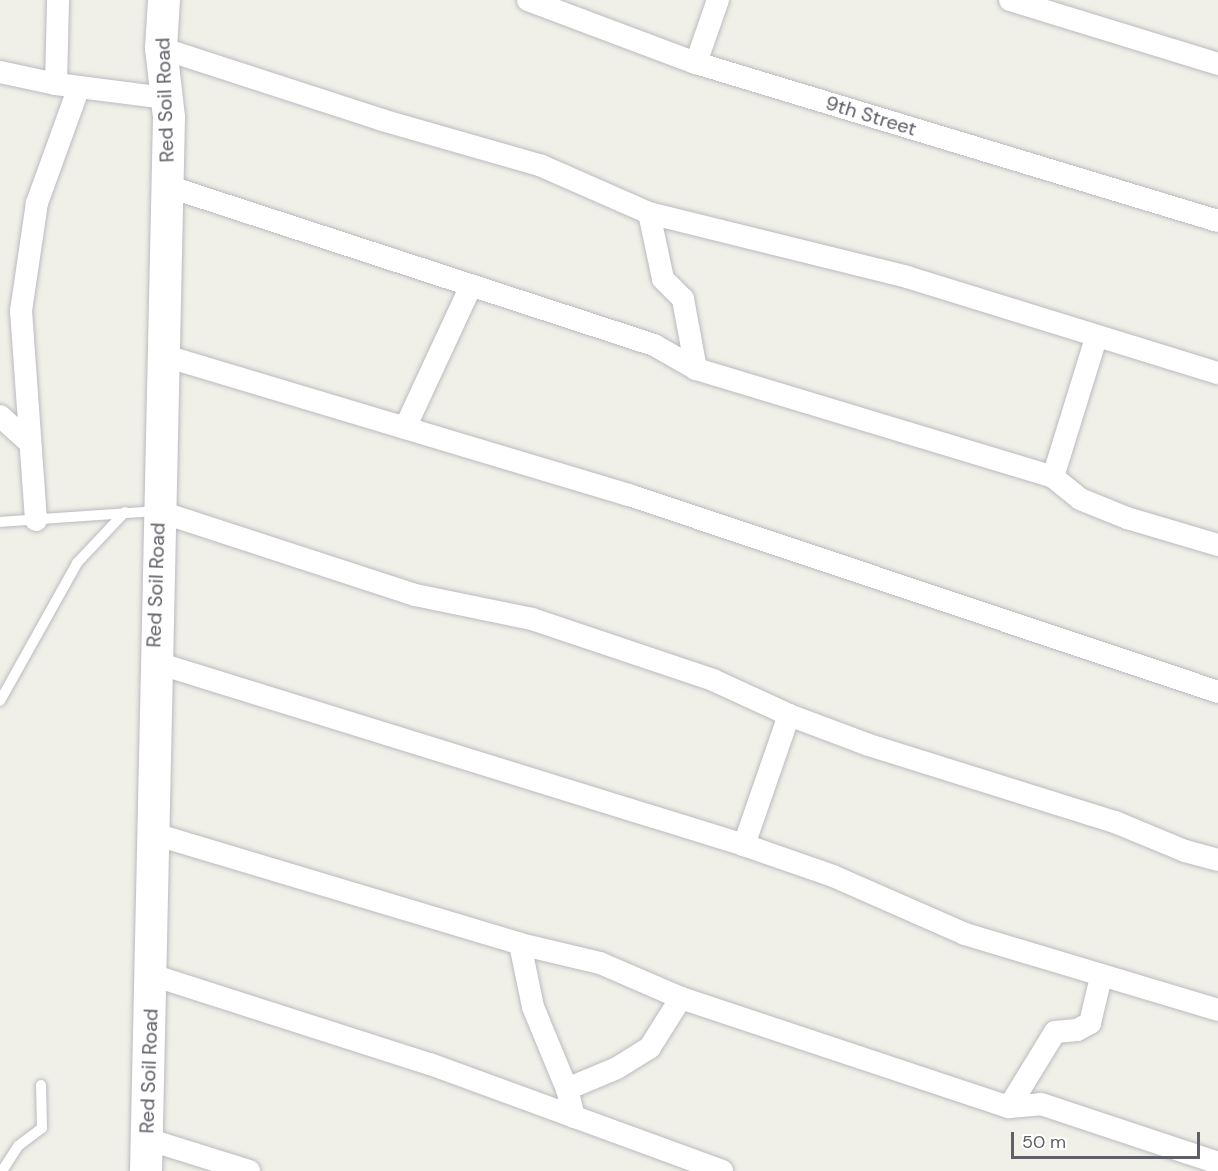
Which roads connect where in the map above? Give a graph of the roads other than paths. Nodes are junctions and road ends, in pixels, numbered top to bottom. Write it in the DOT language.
graph roads {
  1 [pos="58,0"];
  2 [pos="164,0"];
  3 [pos="528,0"];
  4 [pos="718,0"];
  5 [pos="1010,0"];
  6 [pos="161,48"];
  7 [pos="696,63"];
  8 [pos="1218,64"];
  9 [pos="0,72"];
  10 [pos="56,84"];
  11 [pos="79,87"];
  12 [pos="166,98"];
  13 [pos="167,186"];
  14 [pos="649,213"];
  15 [pos="1218,221"];
  16 [pos="470,288"];
  17 [pos="1096,338"];
  18 [pos="162,355"];
  19 [pos="696,369"];
  20 [pos="1218,373"];
  21 [pos="0,416"];
  22 [pos="405,428"];
  23 [pos="29,442"];
  24 [pos="1053,477"];
  25 [pos="158,511"];
  26 [pos="124,512"];
  27 [pos="36,520"];
  28 [pos="0,522"];
  29 [pos="1218,545"];
  30 [pos="154,662"];
  31 [pos="1218,692"];
  32 [pos="0,701"];
  33 [pos="789,715"];
  34 [pos="152,833"];
  35 [pos="744,845"];
  36 [pos="1218,860"];
  37 [pos="520,944"];
  38 [pos="152,975"];
  39 [pos="1101,977"];
  40 [pos="681,998"];
  41 [pos="1218,1011"];
  42 [pos="42,1085"];
  43 [pos="567,1089"];
  44 [pos="1010,1107"];
  45 [pos="574,1117"];
  46 [pos="147,1139"];
  47 [pos="1218,1163"];
  48 [pos="2,1171"];
  49 [pos="146,1171"];
  50 [pos="249,1171"];
  51 [pos="722,1171"];
  1 -- 10 [label="street"];
  2 -- 6 [label="street, Red Soil Road"];
  3 -- 7 [label="street, 9th Street"];
  4 -- 7 [label="street"];
  5 -- 8 [label="street"];
  6 -- 12 [label="street, Red Soil Road"];
  6 -- 14 [label="street"];
  7 -- 15 [label="street, 9th Street"];
  9 -- 10 [label="street"];
  10 -- 11 [label="street"];
  11 -- 12 [label="street"];
  11 -- 23 [label="street"];
  12 -- 13 [label="street, Red Soil Road"];
  13 -- 16 [label="street"];
  13 -- 18 [label="street, Red Soil Road"];
  14 -- 17 [label="street"];
  14 -- 19 [label="street"];
  16 -- 19 [label="street"];
  16 -- 22 [label="street"];
  17 -- 20 [label="street"];
  17 -- 24 [label="street"];
  18 -- 22 [label="street"];
  18 -- 25 [label="street, Red Soil Road"];
  19 -- 24 [label="street"];
  21 -- 23 [label="street"];
  22 -- 31 [label="street"];
  23 -- 27 [label="street"];
  24 -- 29 [label="street"];
  25 -- 26 [label="lane"];
  25 -- 30 [label="street, Red Soil Road"];
  25 -- 33 [label="street"];
  26 -- 27 [label="lane"];
  26 -- 32 [label="lane"];
  27 -- 28 [label="lane"];
  30 -- 34 [label="street, Red Soil Road"];
  30 -- 35 [label="street"];
  33 -- 35 [label="street"];
  33 -- 36 [label="street"];
  34 -- 37 [label="street"];
  34 -- 38 [label="street, Red Soil Road"];
  35 -- 39 [label="street"];
  37 -- 40 [label="street"];
  37 -- 43 [label="street"];
  38 -- 45 [label="street"];
  38 -- 46 [label="street, Red Soil Road"];
  39 -- 41 [label="street"];
  39 -- 44 [label="street"];
  40 -- 43 [label="street"];
  40 -- 44 [label="street"];
  42 -- 48 [label="lane"];
  43 -- 45 [label="street"];
  44 -- 47 [label="street"];
  45 -- 51 [label="street"];
  46 -- 49 [label="street, Red Soil Road"];
  46 -- 50 [label="street"];
}
